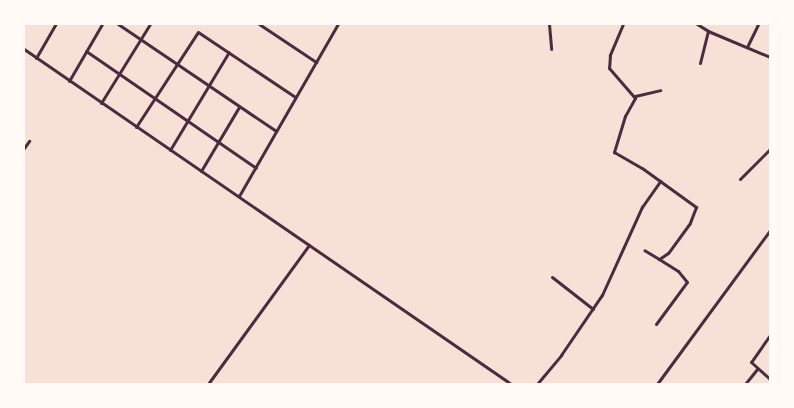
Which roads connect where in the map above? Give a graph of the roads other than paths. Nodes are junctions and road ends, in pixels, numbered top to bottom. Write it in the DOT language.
graph roads {
  1 [pos="56,24"];
  2 [pos="102,24"];
  3 [pos="118,24"];
  4 [pos="150,24"];
  5 [pos="259,24"];
  6 [pos="338,24"];
  7 [pos="549,24"];
  8 [pos="623,24"];
  9 [pos="697,24"];
  10 [pos="708,24"];
  11 [pos="758,24"];
  12 [pos="707,30"];
  13 [pos="142,39"];
  14 [pos="747,47"];
  15 [pos="551,49"];
  16 [pos="24,50"];
  17 [pos="86,51"];
  18 [pos="229,52"];
  19 [pos="770,57"];
  20 [pos="36,58"];
  21 [pos="316,62"];
  22 [pos="175,63"];
  23 [pos="700,63"];
  24 [pos="121,74"];
  25 [pos="69,81"];
  26 [pos="207,86"];
  27 [pos="660,90"];
  28 [pos="635,96"];
  29 [pos="155,97"];
  30 [pos="295,97"];
  31 [pos="101,103"];
  32 [pos="238,107"];
  33 [pos="188,120"];
  34 [pos="136,127"];
  35 [pos="276,131"];
  36 [pos="29,141"];
  37 [pos="219,143"];
  38 [pos="24,148"];
  39 [pos="770,149"];
  40 [pos="170,150"];
  41 [pos="256,168"];
  42 [pos="201,171"];
  43 [pos="740,179"];
  44 [pos="660,181"];
  45 [pos="239,196"];
  46 [pos="770,230"];
  47 [pos="309,245"];
  48 [pos="644,250"];
  49 [pos="659,259"];
  50 [pos="552,277"];
  51 [pos="593,309"];
  52 [pos="656,324"];
  53 [pos="770,335"];
  54 [pos="757,369"];
  55 [pos="770,379"];
  56 [pos="208,384"];
  57 [pos="511,384"];
  58 [pos="537,384"];
  59 [pos="657,384"];
  60 [pos="744,384"];
  1 -- 20 [label="street"];
  2 -- 17 [label="street"];
  3 -- 13 [label="street"];
  4 -- 13 [label="street"];
  5 -- 21 [label="street"];
  6 -- 21 [label="street"];
  7 -- 15 [label="street"];
  8 -- 28 [label="street"];
  9 -- 12 [label="street"];
  10 -- 12 [label="street"];
  11 -- 14 [label="street"];
  12 -- 14 [label="street"];
  12 -- 23 [label="street"];
  13 -- 22 [label="street"];
  13 -- 24 [label="street"];
  14 -- 19 [label="street"];
  16 -- 20 [label="street"];
  17 -- 24 [label="street"];
  17 -- 25 [label="street"];
  18 -- 22 [label="street"];
  18 -- 26 [label="street"];
  18 -- 30 [label="street"];
  20 -- 25 [label="street"];
  21 -- 30 [label="street"];
  22 -- 26 [label="street"];
  22 -- 29 [label="street"];
  24 -- 29 [label="street"];
  24 -- 31 [label="street"];
  25 -- 31 [label="street"];
  26 -- 32 [label="street"];
  26 -- 33 [label="street"];
  27 -- 28 [label="street"];
  28 -- 44 [label="street"];
  29 -- 33 [label="street"];
  29 -- 34 [label="street"];
  30 -- 35 [label="street"];
  31 -- 34 [label="street"];
  32 -- 35 [label="street"];
  32 -- 37 [label="street"];
  33 -- 37 [label="street"];
  33 -- 40 [label="street"];
  34 -- 40 [label="street"];
  35 -- 41 [label="street"];
  36 -- 38 [label="street"];
  37 -- 41 [label="street"];
  37 -- 42 [label="street"];
  39 -- 43 [label="street"];
  40 -- 42 [label="street"];
  41 -- 45 [label="street"];
  42 -- 45 [label="street"];
  44 -- 49 [label="street"];
  44 -- 51 [label="street"];
  45 -- 47 [label="street"];
  46 -- 59 [label="street"];
  47 -- 56 [label="street"];
  47 -- 57 [label="street"];
  48 -- 49 [label="street"];
  49 -- 52 [label="street"];
  50 -- 51 [label="street"];
  51 -- 58 [label="street"];
  53 -- 54 [label="street"];
  54 -- 55 [label="street"];
  54 -- 60 [label="street"];
}
